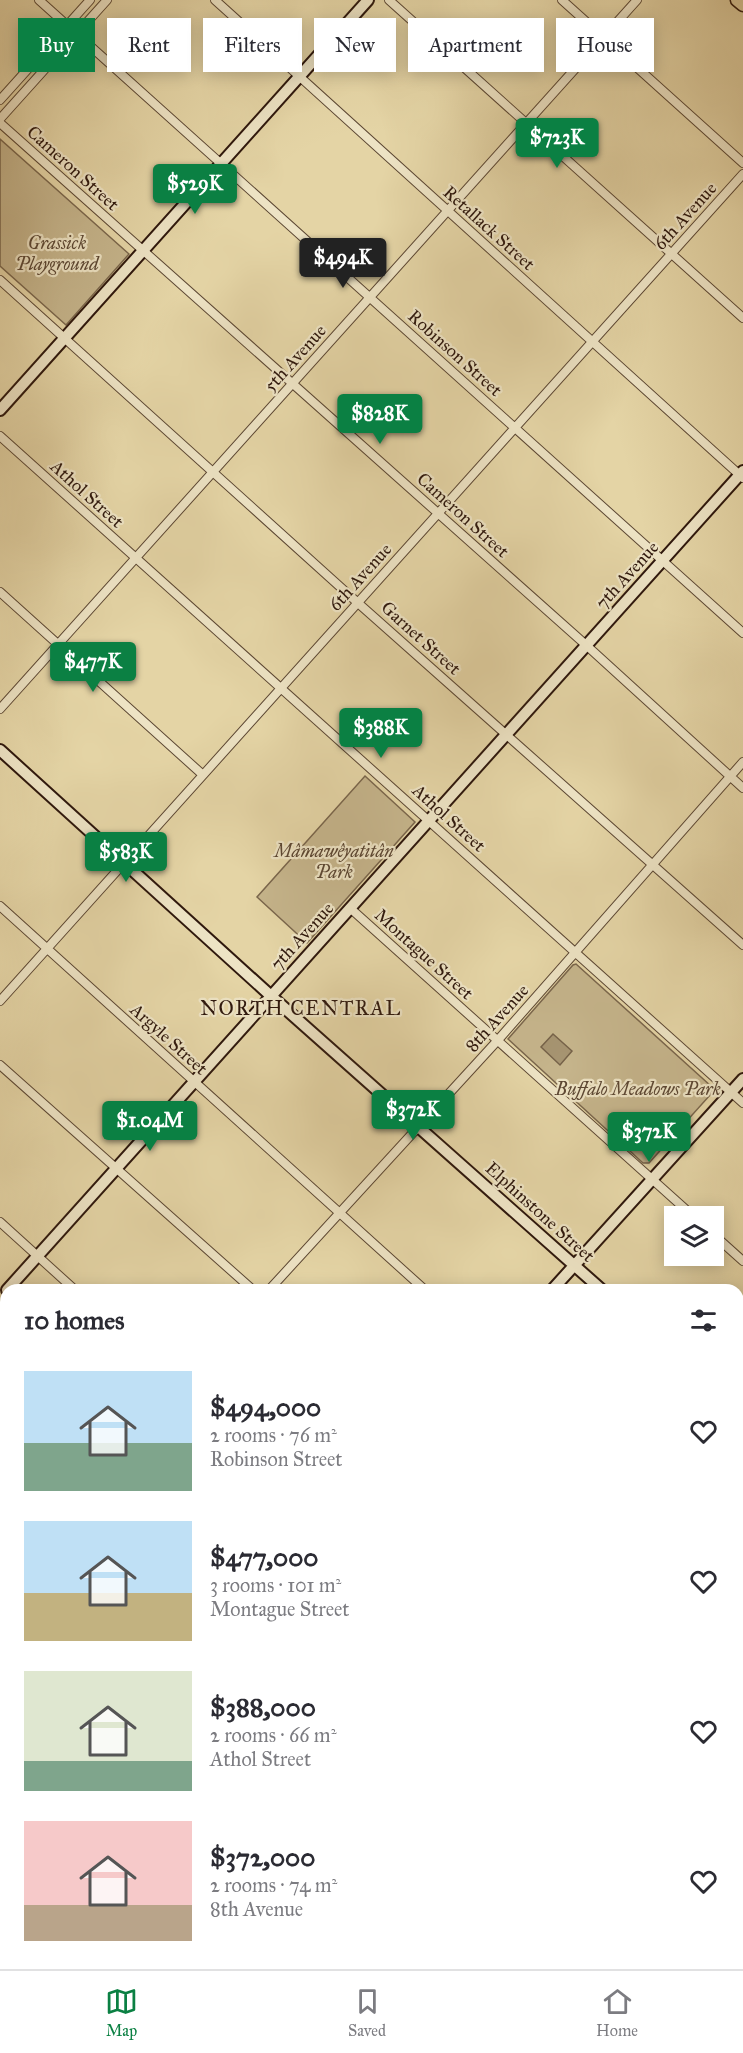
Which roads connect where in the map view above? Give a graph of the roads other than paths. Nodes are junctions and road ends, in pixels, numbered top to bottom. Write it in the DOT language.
graph roads {
  1 [pos="39,0"];
  2 [pos="90,0"];
  3 [pos="107,0"];
  4 [pos="215,0"];
  5 [pos="368,0"];
  6 [pos="389,0"];
  7 [pos="562,0"];
  8 [pos="637,0"];
  9 [pos="737,0"];
  10 [pos="743,5"];
  11 [pos="59,18"];
  12 [pos="73,18"];
  13 [pos="91,18"];
  14 [pos="581,18"];
  15 [pos="621,18"];
  16 [pos="95,50"];
  17 [pos="25,72"];
  18 [pos="43,72"];
  19 [pos="572,72"];
  20 [pos="641,72"];
  21 [pos="300,76"];
  22 [pos="0,100"];
  23 [pos="0,121"];
  24 [pos="526,123"];
  25 [pos="743,163"];
  26 [pos="221,164"];
  27 [pos="743,174"];
  28 [pos="447,211"];
  29 [pos="143,251"];
  30 [pos="671,254"];
  31 [pos="0,280"];
  32 [pos="370,296"];
  33 [pos="743,318"];
  34 [pos="65,338"];
  35 [pos="593,341"];
  36 [pos="292,384"];
  37 [pos="0,410"];
  38 [pos="515,428"];
  39 [pos="0,436"];
  40 [pos="213,472"];
  41 [pos="742,475"];
  42 [pos="438,513"];
  43 [pos="135,557"];
  44 [pos="662,561"];
  45 [pos="0,592"];
  46 [pos="358,603"];
  47 [pos="743,633"];
  48 [pos="58,644"];
  49 [pos="586,645"];
  50 [pos="281,688"];
  51 [pos="0,709"];
  52 [pos="505,733"];
  53 [pos="0,750"];
  54 [pos="743,762"];
  55 [pos="203,775"];
  56 [pos="730,776"];
  57 [pos="743,788"];
  58 [pos="428,819"];
  59 [pos="125,862"];
  60 [pos="652,865"];
  61 [pos="0,906"];
  62 [pos="350,908"];
  63 [pos="743,945"];
  64 [pos="47,949"];
  65 [pos="575,952"];
  66 [pos="271,996"];
  67 [pos="0,1001"];
  68 [pos="498,1040"];
  69 [pos="0,1065"];
  70 [pos="743,1079"];
  71 [pos="194,1081"];
  72 [pos="731,1092"];
  73 [pos="743,1103"];
  74 [pos="419,1126"];
  75 [pos="116,1169"];
  76 [pos="652,1180"];
  77 [pos="682,1206"];
  78 [pos="340,1212"];
  79 [pos="0,1222"];
  80 [pos="724,1244"];
  81 [pos="38,1256"];
  82 [pos="743,1261"];
  83 [pos="574,1265"];
  84 [pos="12,1284"];
  85 [pos="68,1284"];
  86 [pos="246,1284"];
  87 [pos="274,1284"];
  88 [pos="418,1284"];
  89 [pos="557,1284"];
  90 [pos="595,1284"];
  1 -- 11 [label="street, Robinson Street"];
  2 -- 12 [label="street"];
  3 -- 13 [label="street"];
  4 -- 21 [label="street, Retallack Street"];
  5 -- 21 [label="street"];
  6 -- 24 [label="street"];
  7 -- 14 [label="street"];
  8 -- 15 [label="street, 5th Avenue"];
  9 -- 10 [label="main road"];
  16 -- 26 [label="street, Robinson Street"];
  17 -- 22 [label="street"];
  18 -- 23 [label="street"];
  19 -- 24 [label="street, 5th Avenue"];
  20 -- 25 [label="street"];
  21 -- 26 [label="street"];
  21 -- 28 [label="street, Retallack Street"];
  23 -- 29 [label="street, Cameron Street"];
  24 -- 28 [label="street, 5th Avenue"];
  24 -- 30 [label="street"];
  26 -- 29 [label="street"];
  26 -- 32 [label="street, Robinson Street"];
  27 -- 30 [label="street, 6th Avenue"];
  28 -- 32 [label="street, 5th Avenue"];
  28 -- 35 [label="street, Retallack Street"];
  29 -- 34 [label="street"];
  29 -- 36 [label="street, Cameron Street"];
  30 -- 33 [label="street"];
  30 -- 35 [label="street, 6th Avenue"];
  31 -- 34 [label="street, Garnet Street"];
  32 -- 36 [label="street, 5th Avenue"];
  32 -- 38 [label="street, Robinson Street"];
  34 -- 37 [label="street"];
  34 -- 40 [label="street, Garnet Street"];
  35 -- 38 [label="street, 6th Avenue"];
  35 -- 41 [label="street, Retallack Street"];
  36 -- 40 [label="street, 5th Avenue"];
  36 -- 42 [label="street, Cameron Street"];
  38 -- 42 [label="street, 6th Avenue"];
  38 -- 44 [label="street, Robinson Street"];
  39 -- 43 [label="street, Athol Street"];
  40 -- 43 [label="street, 5th Avenue"];
  40 -- 46 [label="street, Garnet Street"];
  41 -- 44 [label="street, 7th Avenue"];
  42 -- 46 [label="street, 6th Avenue"];
  42 -- 49 [label="street, Cameron Street"];
  43 -- 48 [label="street, 5th Avenue"];
  43 -- 50 [label="street, Athol Street"];
  44 -- 47 [label="street, Robinson Street"];
  44 -- 49 [label="street, 7th Avenue"];
  45 -- 48 [label="street"];
  46 -- 50 [label="street, 6th Avenue"];
  46 -- 52 [label="street, Garnet Street"];
  48 -- 51 [label="street, 5th Avenue"];
  48 -- 55 [label="street"];
  49 -- 52 [label="street, 7th Avenue"];
  49 -- 56 [label="street, Cameron Street"];
  50 -- 55 [label="street, 6th Avenue"];
  50 -- 58 [label="street, Athol Street"];
  52 -- 58 [label="street, 7th Avenue"];
  52 -- 60 [label="street, Garnet Street"];
  53 -- 59 [label="street, Elphinstone Street"];
  54 -- 56 [label="street, 8th Avenue"];
  55 -- 59 [label="street, 6th Avenue"];
  56 -- 57 [label="street, Cameron Street"];
  56 -- 60 [label="street, 8th Avenue"];
  58 -- 62 [label="street, 7th Avenue"];
  58 -- 65 [label="street, Athol Street"];
  59 -- 64 [label="street, 6th Avenue"];
  59 -- 66 [label="street, Elphinstone Street"];
  60 -- 63 [label="street, Garnet Street"];
  60 -- 65 [label="street, 8th Avenue"];
  61 -- 64 [label="street, Argyle Street"];
  62 -- 66 [label="street, 7th Avenue"];
  62 -- 68 [label="street, Montague Street"];
  64 -- 67 [label="street, 6th Avenue"];
  64 -- 71 [label="street, Argyle Street"];
  65 -- 68 [label="street, 8th Avenue"];
  65 -- 72 [label="street, Athol Street"];
  66 -- 71 [label="street, 7th Avenue"];
  66 -- 74 [label="street, Elphinstone Street"];
  68 -- 74 [label="street, 8th Avenue"];
  68 -- 76 [label="street, Montague Street"];
  69 -- 75 [label="street"];
  70 -- 72 [label="street"];
  71 -- 75 [label="street, 7th Avenue"];
  71 -- 78 [label="street, Argyle Street"];
  72 -- 73 [label="street, Athol Street"];
  72 -- 76 [label="street"];
  74 -- 78 [label="street, 8th Avenue"];
  74 -- 83 [label="street, Elphinstone Street"];
  75 -- 81 [label="street, 7th Avenue"];
  75 -- 86 [label="street"];
  76 -- 77 [label="street, Montague Street"];
  76 -- 83 [label="street"];
  78 -- 87 [label="street, 8th Avenue"];
  78 -- 88 [label="street, Argyle Street"];
  79 -- 81 [label="street"];
  80 -- 82 [label="street"];
  81 -- 84 [label="street, 7th Avenue"];
  81 -- 85 [label="street"];
  83 -- 89 [label="street"];
  83 -- 90 [label="street, Elphinstone Street"];
}
